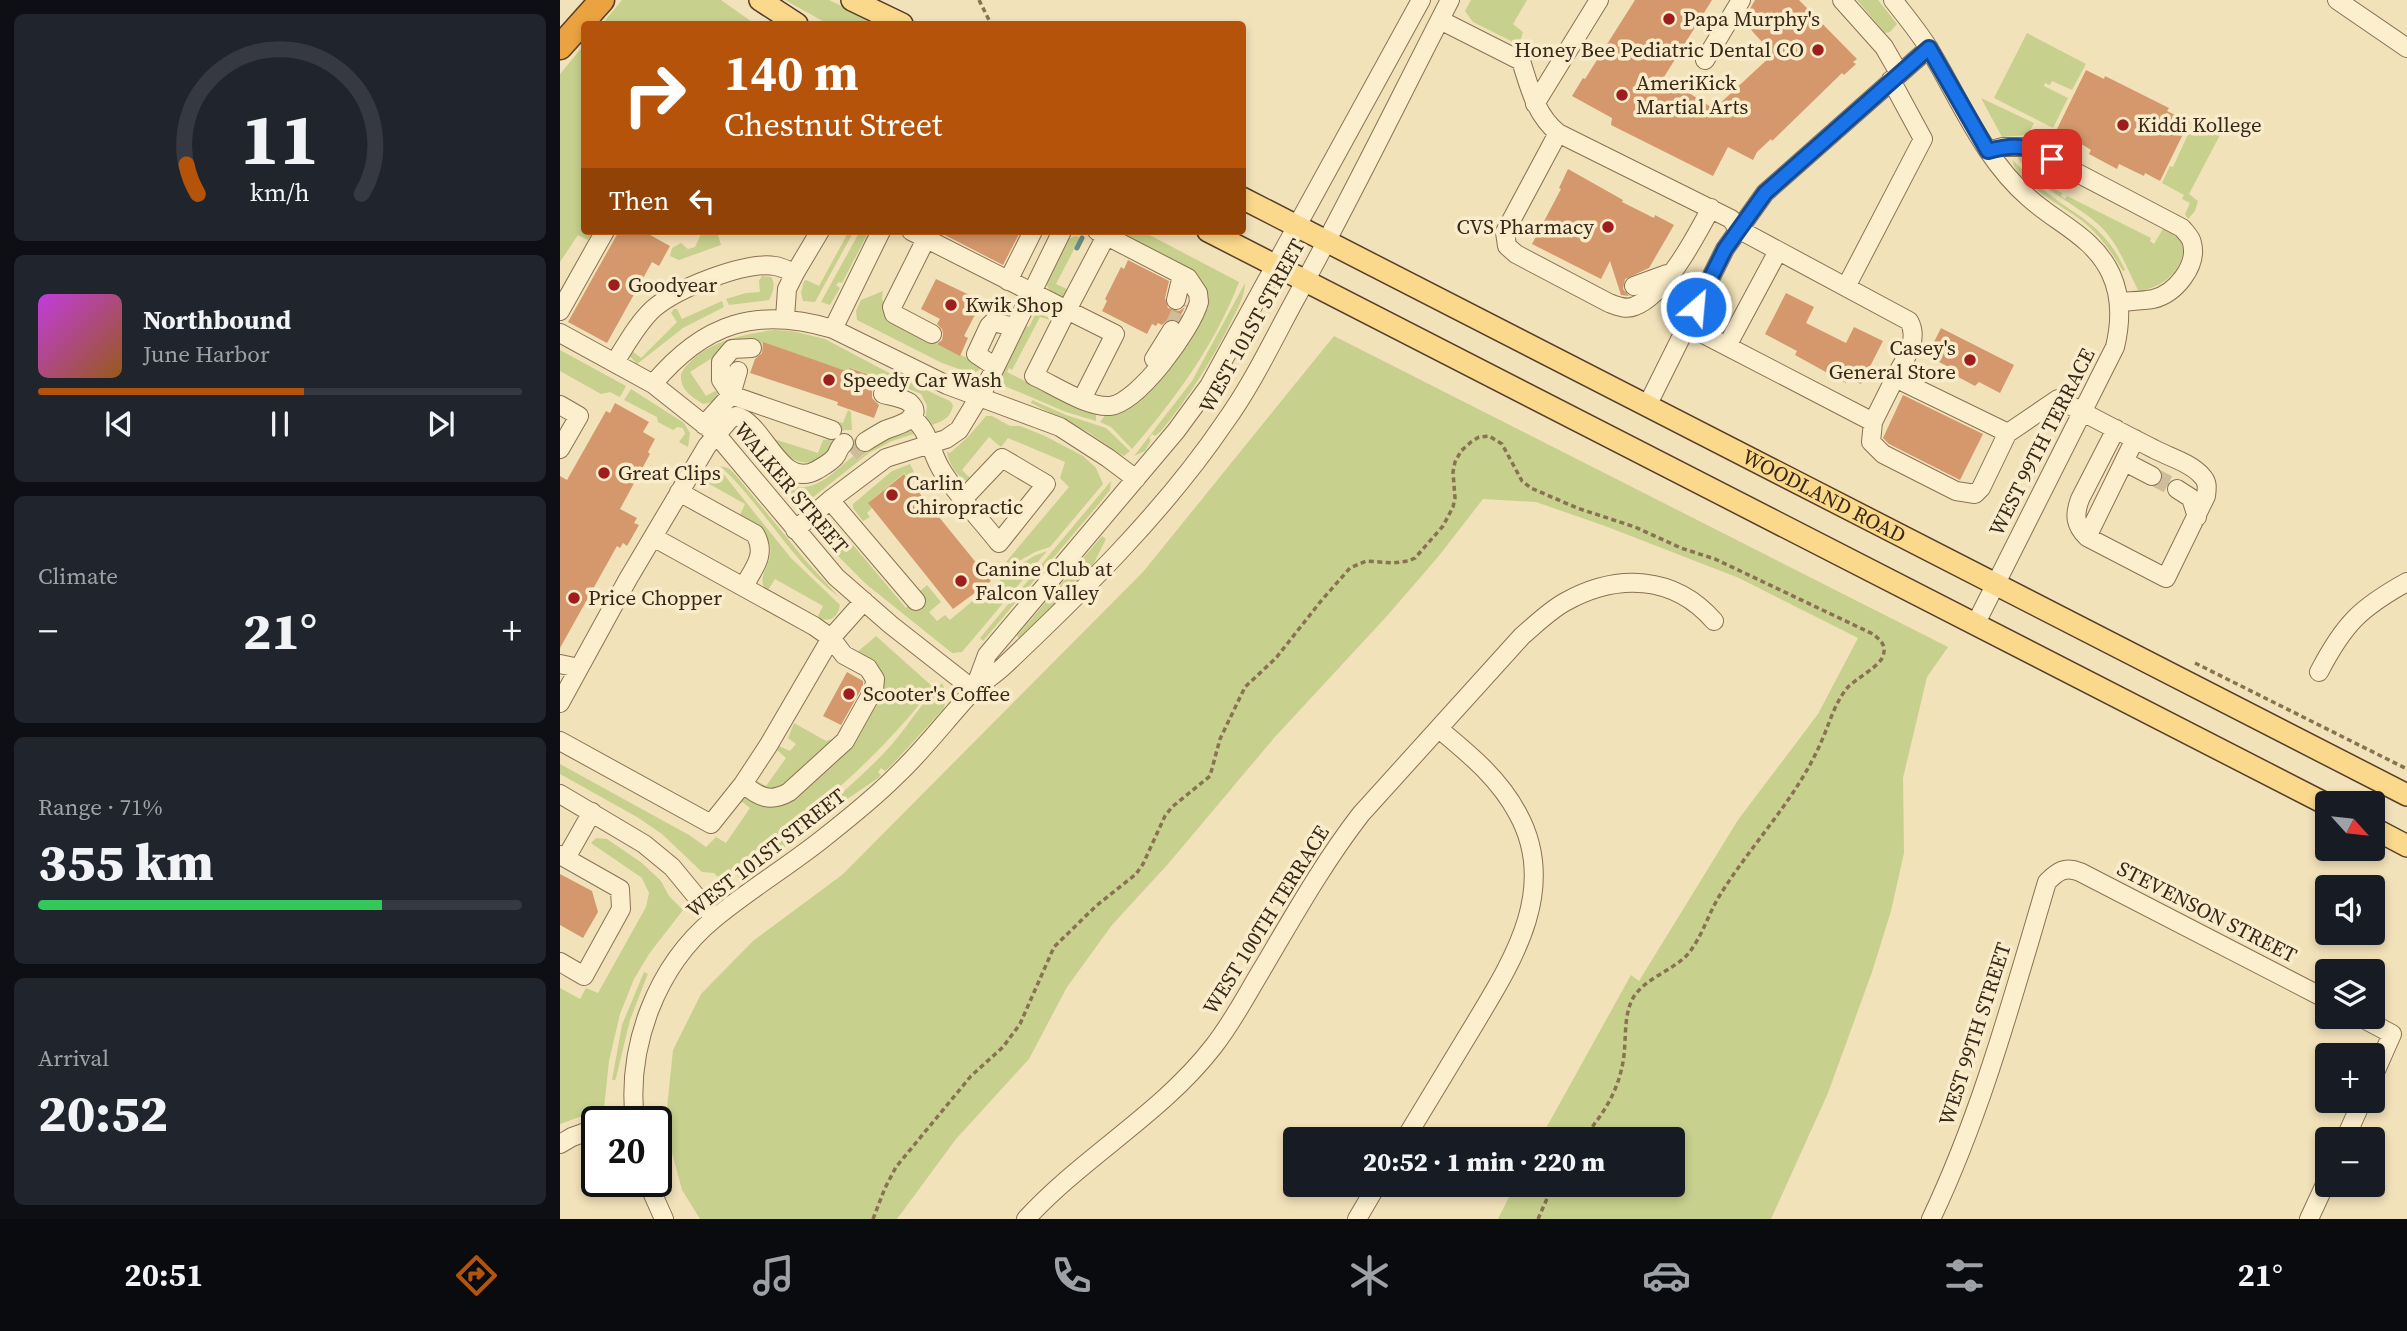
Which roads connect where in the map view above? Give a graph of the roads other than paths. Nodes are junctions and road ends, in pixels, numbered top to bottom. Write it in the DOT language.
graph roads {
  1 [pos="602,0"];
  2 [pos="760,0"];
  3 [pos="852,0"];
  4 [pos="1421,0"];
  5 [pos="1450,0"];
  6 [pos="1599,0"];
  7 [pos="1741,0"];
  8 [pos="1842,0"];
  9 [pos="1892,0"];
  10 [pos="2337,0"];
  11 [pos="1440,20"];
  12 [pos="583,21"];
  13 [pos="792,21"];
  14 [pos="896,21"];
  15 [pos="581,24"];
  16 [pos="560,47"];
  17 [pos="1929,48"];
  18 [pos="2407,48"];
  19 [pos="1705,60"];
  20 [pos="1895,76"];
  21 [pos="1535,104"];
  22 [pos="1558,133"];
  23 [pos="1988,151"];
  24 [pos="1246,200"];
  25 [pos="1711,208"];
  26 [pos="1297,226"];
  27 [pos="1738,229"];
  28 [pos="603,235"];
  29 [pos="818,235"];
  30 [pos="879,235"];
  31 [pos="922,235"];
  32 [pos="924,235"];
  33 [pos="1031,235"];
  34 [pos="1060,235"];
  35 [pos="1101,235"];
  36 [pos="1106,235"];
  37 [pos="1216,235"];
  38 [pos="1326,242"];
  39 [pos="1778,251"];
  40 [pos="1687,254"];
  41 [pos="1275,265"];
  42 [pos="1715,269"];
  43 [pos="1673,272"];
  44 [pos="795,273"];
  45 [pos="1182,275"];
  46 [pos="1008,281"];
  47 [pos="1305,281"];
  48 [pos="1846,287"];
  49 [pos="1585,290"];
  50 [pos="1031,292"];
  51 [pos="1180,302"];
  52 [pos="2119,302"];
  53 [pos="1067,310"];
  54 [pos="560,311"];
  55 [pos="785,318"];
  56 [pos="1686,325"];
  57 [pos="1014,327"];
  58 [pos="1167,327"];
  59 [pos="833,329"];
  60 [pos="560,333"];
  61 [pos="932,334"];
  62 [pos="1727,346"];
  63 [pos="752,348"];
  64 [pos="615,362"];
  65 [pos="994,366"];
  66 [pos="738,371"];
  67 [pos="1895,378"];
  68 [pos="653,384"];
  69 [pos="883,394"];
  70 [pos="731,395"];
  71 [pos="979,397"];
  72 [pos="1082,399"];
  73 [pos="1124,402"];
  74 [pos="560,405"];
  75 [pos="1647,406"];
  76 [pos="2083,412"];
  77 [pos="911,417"];
  78 [pos="1873,422"];
  79 [pos="710,429"];
  80 [pos="2116,429"];
  81 [pos="2008,432"];
  82 [pos="2135,439"];
  83 [pos="847,443"];
  84 [pos="930,444"];
  85 [pos="560,449"];
  86 [pos="2125,462"];
  87 [pos="2152,476"];
  88 [pos="1136,479"];
  89 [pos="2177,489"];
  90 [pos="679,492"];
  91 [pos="964,498"];
  92 [pos="830,500"];
  93 [pos="2197,517"];
  94 [pos="795,530"];
  95 [pos="653,537"];
  96 [pos="2087,537"];
  97 [pos="2407,582"];
  98 [pos="1996,584"];
  99 [pos="744,586"];
  100 [pos="863,601"];
  101 [pos="916,601"];
  102 [pos="1714,621"];
  103 [pos="1975,625"];
  104 [pos="831,638"];
  105 [pos="560,664"];
  106 [pos="579,668"];
  107 [pos="2319,672"];
  108 [pos="974,690"];
  109 [pos="560,703"];
  110 [pos="1439,729"];
  111 [pos="560,741"];
  112 [pos="743,784"];
  113 [pos="560,794"];
  114 [pos="2407,795"];
  115 [pos="2315,798"];
  116 [pos="592,812"];
  117 [pos="2385,834"];
  118 [pos="2407,846"];
  119 [pos="563,856"];
  120 [pos="2065,869"];
  121 [pos="714,918"];
  122 [pos="560,962"];
  123 [pos="2315,993"];
  124 [pos="2383,1029"];
  125 [pos="2385,1050"];
  126 [pos="633,1106"];
  127 [pos="1412,1127"];
  128 [pos="581,1134"];
  129 [pos="560,1144"];
  130 [pos="654,1197"];
  131 [pos="1370,1197"];
  132 [pos="2319,1197"];
  133 [pos="664,1219"];
  134 [pos="1026,1219"];
  135 [pos="1357,1219"];
  136 [pos="1931,1219"];
  137 [pos="2309,1219"];
  1 -- 12 [label="highway"];
  2 -- 13 [label="main road"];
  3 -- 14 [label="main road"];
  4 -- 26 [label="street, WEST 101ST STREET"];
  5 -- 11 [label="street, WEST 101ST STREET"];
  6 -- 21 [label="street"];
  7 -- 19 [label="street"];
  8 -- 20 [label="street"];
  9 -- 17 [label="street, WEST 99TH TERRACE"];
  10 -- 18 [label="street"];
  11 -- 21 [label="street"];
  11 -- 38 [label="street, WEST 101ST STREET"];
  15 -- 16 [label="highway"];
  17 -- 20 [label="street"];
  17 -- 23 [label="street, WEST 99TH TERRACE"];
  20 -- 27 [label="street"];
  20 -- 48 [label="street"];
  21 -- 22 [label="street"];
  22 -- 25 [label="street"];
  22 -- 49 [label="street"];
  23 -- 52 [label="street, WEST 99TH TERRACE"];
  23 -- 52 [label="street"];
  24 -- 26 [label="main road, WOODLAND ROAD"];
  25 -- 27 [label="street"];
  25 -- 40 [label="street"];
  26 -- 38 [label="main road, WOODLAND ROAD"];
  26 -- 41 [label="street, WEST 101ST STREET"];
  27 -- 39 [label="street"];
  27 -- 42 [label="street"];
  28 -- 54 [label="street"];
  29 -- 44 [label="street"];
  30 -- 59 [label="street"];
  31 -- 61 [label="street"];
  32 -- 46 [label="street"];
  33 -- 46 [label="street"];
  34 -- 50 [label="street"];
  35 -- 53 [label="street"];
  36 -- 45 [label="street"];
  37 -- 41 [label="main road"];
  38 -- 47 [label="street, WEST 101ST STREET"];
  38 -- 75 [label="main road, WOODLAND ROAD"];
  39 -- 48 [label="street"];
  39 -- 62 [label="street"];
  40 -- 42 [label="street"];
  40 -- 43 [label="street"];
  41 -- 47 [label="main road"];
  41 -- 88 [label="street, WEST 101ST STREET"];
  42 -- 56 [label="street"];
  43 -- 49 [label="street"];
  43 -- 49 [label="street"];
  44 -- 55 [label="street"];
  44 -- 64 [label="street"];
  45 -- 51 [label="street"];
  45 -- 73 [label="street"];
  46 -- 50 [label="street"];
  47 -- 103 [label="main road"];
  47 -- 108 [label="street, WEST 101ST STREET"];
  48 -- 67 [label="street"];
  50 -- 53 [label="street"];
  50 -- 57 [label="street"];
  52 -- 76 [label="street, WEST 99TH TERRACE"];
  53 -- 72 [label="street"];
  53 -- 72 [label="street"];
  55 -- 59 [label="street"];
  55 -- 68 [label="street"];
  56 -- 62 [label="street"];
  56 -- 75 [label="street"];
  57 -- 65 [label="street"];
  57 -- 65 [label="street"];
  58 -- 73 [label="street"];
  59 -- 71 [label="street"];
  60 -- 64 [label="street, WALKER STREET"];
  62 -- 78 [label="street"];
  63 -- 70 [label="street"];
  64 -- 68 [label="street, WALKER STREET"];
  65 -- 71 [label="street"];
  66 -- 70 [label="street"];
  67 -- 78 [label="street"];
  67 -- 81 [label="street"];
  68 -- 79 [label="street, WALKER STREET"];
  69 -- 77 [label="street"];
  70 -- 79 [label="street"];
  70 -- 83 [label="street"];
  71 -- 84 [label="street"];
  71 -- 88 [label="street"];
  72 -- 73 [label="street"];
  74 -- 85 [label="street"];
  75 -- 98 [label="main road, WOODLAND ROAD"];
  76 -- 80 [label="street"];
  76 -- 81 [label="street"];
  76 -- 98 [label="street, WEST 99TH TERRACE"];
  77 -- 83 [label="street"];
  77 -- 84 [label="street"];
  78 -- 81 [label="street"];
  79 -- 83 [label="street"];
  79 -- 90 [label="street"];
  79 -- 94 [label="street, WALKER STREET"];
  80 -- 82 [label="street"];
  80 -- 96 [label="street"];
  82 -- 86 [label="street"];
  82 -- 93 [label="street"];
  84 -- 91 [label="street"];
  84 -- 92 [label="street"];
  86 -- 87 [label="street"];
  86 -- 96 [label="street"];
  88 -- 108 [label="street, WEST 101ST STREET"];
  89 -- 93 [label="street"];
  90 -- 95 [label="street"];
  90 -- 99 [label="street"];
  91 -- 91 [label="street"];
  92 -- 94 [label="street"];
  92 -- 101 [label="street"];
  93 -- 96 [label="street"];
  94 -- 100 [label="street, WALKER STREET"];
  95 -- 99 [label="street"];
  95 -- 106 [label="street"];
  97 -- 107 [label="street"];
  98 -- 103 [label="street, WEST 99TH TERRACE"];
  98 -- 114 [label="main road, WOODLAND ROAD"];
  99 -- 104 [label="street"];
  100 -- 104 [label="street"];
  100 -- 108 [label="street, WALKER STREET"];
  102 -- 110 [label="street, WEST 100TH TERRACE"];
  103 -- 115 [label="main road"];
  104 -- 112 [label="street"];
  104 -- 112 [label="street"];
  105 -- 106 [label="street"];
  106 -- 109 [label="street"];
  108 -- 121 [label="street, WEST 101ST STREET"];
  110 -- 127 [label="street"];
  110 -- 134 [label="street, WEST 100TH TERRACE"];
  111 -- 112 [label="street"];
  113 -- 116 [label="street"];
  116 -- 119 [label="street"];
  116 -- 121 [label="street"];
  117 -- 118 [label="main road"];
  119 -- 122 [label="street"];
  120 -- 123 [label="street, STEVENSON STREET"];
  120 -- 136 [label="street, WEST 99TH STREET"];
  121 -- 126 [label="street, WEST 101ST STREET"];
  124 -- 125 [label="street"];
  128 -- 129 [label="street"];
  130 -- 133 [label="street"];
  131 -- 135 [label="street"];
  132 -- 137 [label="street"];
}
